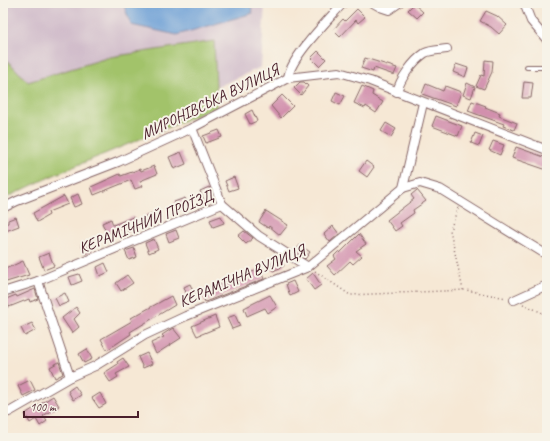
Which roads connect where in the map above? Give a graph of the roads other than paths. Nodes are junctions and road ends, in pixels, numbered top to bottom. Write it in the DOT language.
graph roads {
  1 [pos="342,3"];
  2 [pos="373,3"];
  3 [pos="399,3"];
  4 [pos="524,3"];
  5 [pos="547,40"];
  6 [pos="447,49"];
  7 [pos="527,67"];
  8 [pos="547,67"];
  9 [pos="288,78"];
  10 [pos="397,92"];
  11 [pos="423,102"];
  12 [pos="192,128"];
  13 [pos="547,150"];
  14 [pos="403,188"];
  15 [pos="222,204"];
  16 [pos="3,208"];
  17 [pos="547,255"];
  18 [pos="308,266"];
  19 [pos="38,281"];
  20 [pos="547,285"];
  21 [pos="3,292"];
  22 [pos="514,300"];
  23 [pos="70,377"];
  24 [pos="3,413"];
  1 -- 9 [label="street"];
  2 -- 3 [label="street"];
  4 -- 5 [label="street"];
  6 -- 10 [label="street"];
  7 -- 8 [label="lane"];
  9 -- 10 [label="street, МИРОНІВСЬКА ВУЛИЦЯ"];
  9 -- 12 [label="street, МИРОНІВСЬКА ВУЛИЦЯ"];
  10 -- 11 [label="street, МИРОНІВСЬКА ВУЛИЦЯ"];
  11 -- 13 [label="street, МИРОНІВСЬКА ВУЛИЦЯ"];
  11 -- 14 [label="street"];
  12 -- 15 [label="street"];
  12 -- 16 [label="street, МИРОНІВСЬКА ВУЛИЦЯ"];
  14 -- 17 [label="street"];
  14 -- 18 [label="street, КЕРАМІЧНА ВУЛИЦЯ"];
  15 -- 18 [label="street, КЕРАМІЧНИЙ ПРОЇЗД"];
  15 -- 19 [label="street, КЕРАМІЧНИЙ ПРОЇЗД"];
  18 -- 23 [label="street, КЕРАМІЧНА ВУЛИЦЯ"];
  19 -- 21 [label="street, КЕРАМІЧНИЙ ПРОЇЗД"];
  19 -- 23 [label="street"];
  20 -- 22 [label="street"];
  23 -- 24 [label="street, КЕРАМІЧНА ВУЛИЦЯ"];
}
